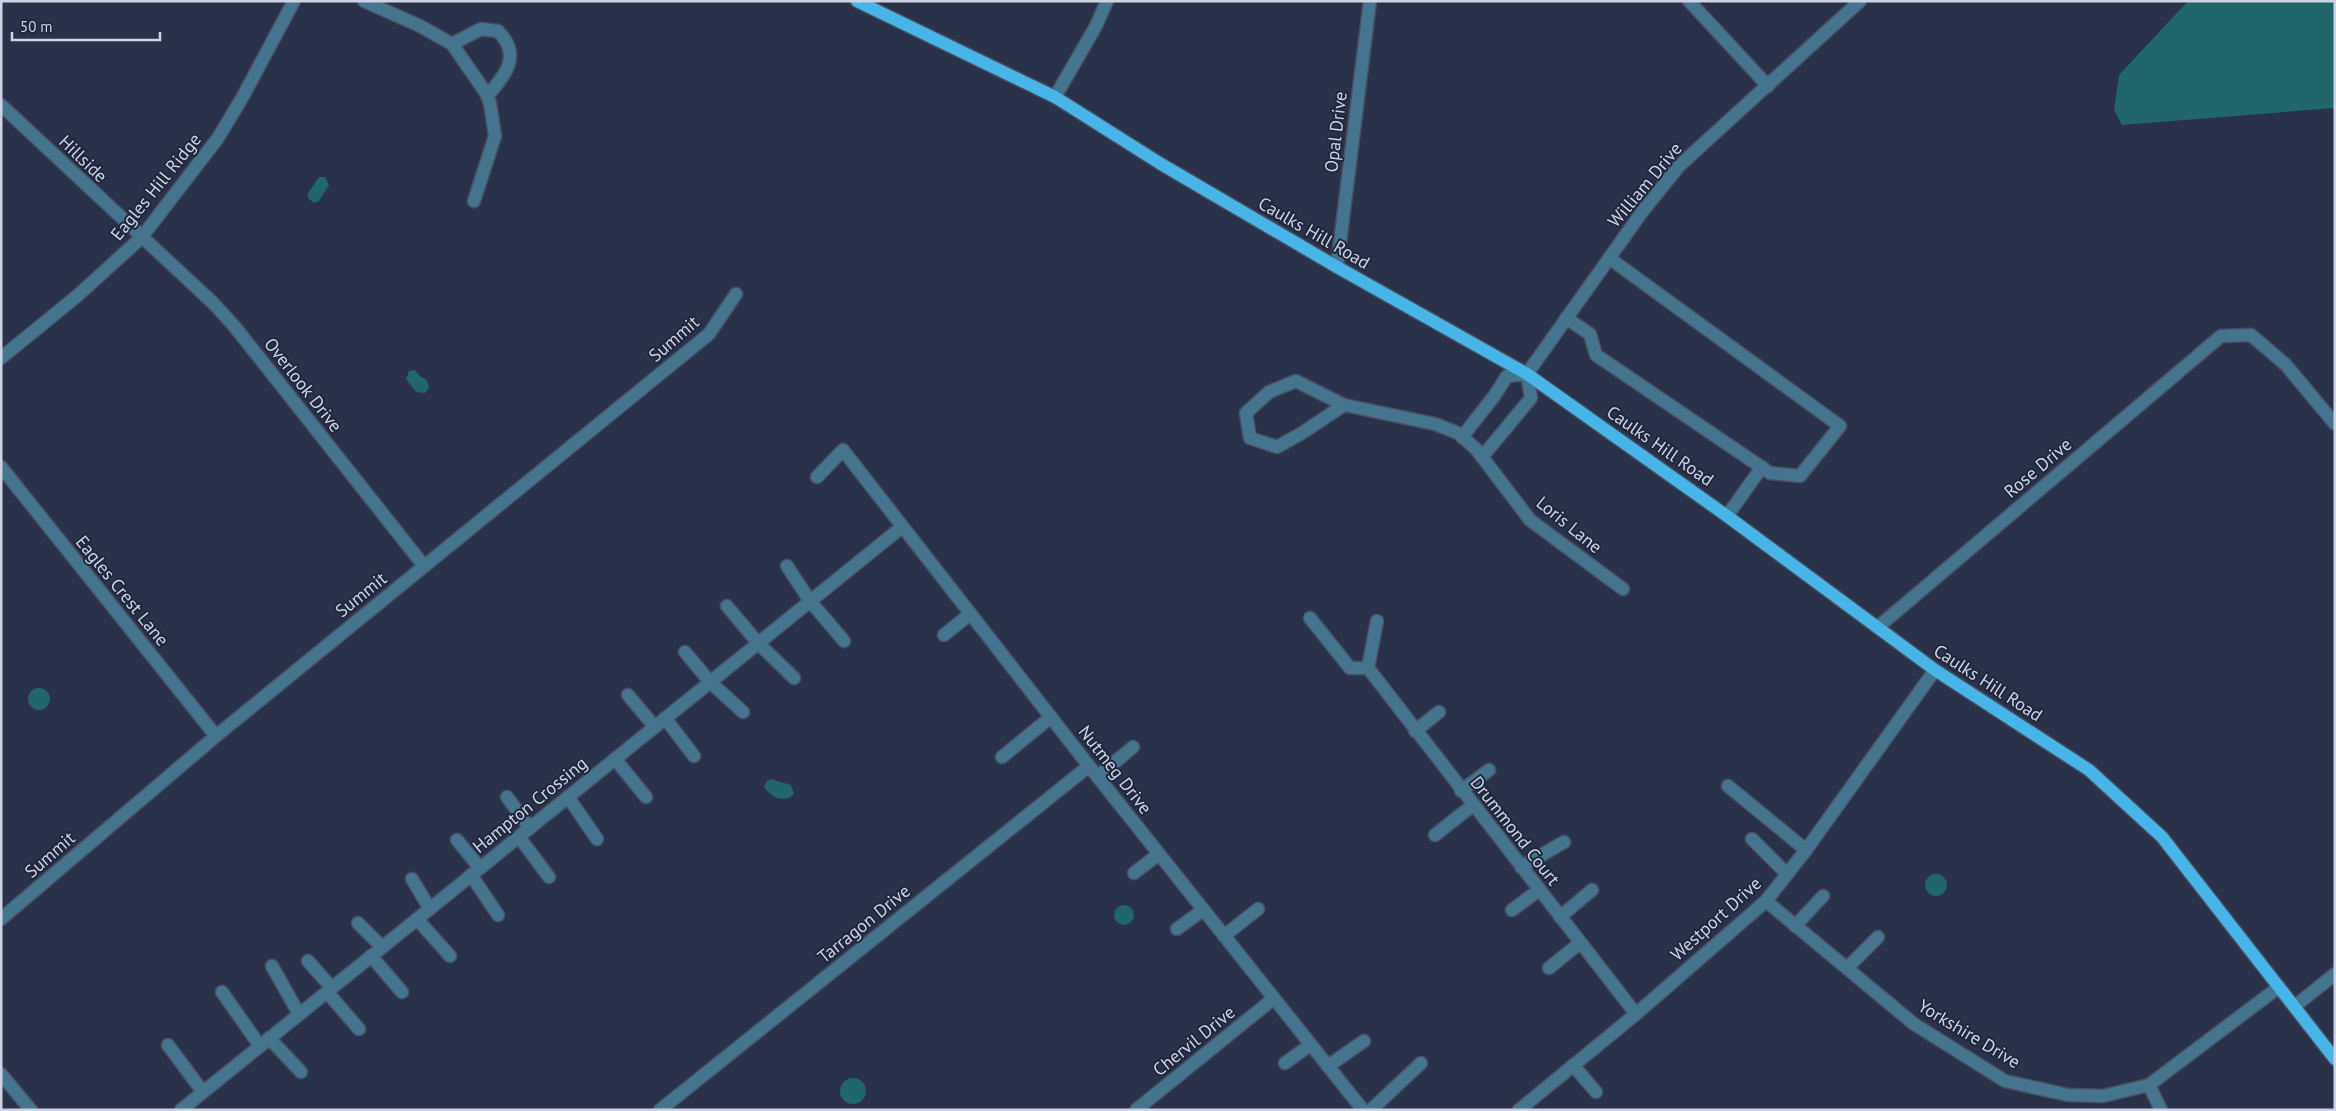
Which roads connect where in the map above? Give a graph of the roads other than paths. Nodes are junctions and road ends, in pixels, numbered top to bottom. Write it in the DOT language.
graph roads {
  1 [pos="294,1"];
  2 [pos="364,1"];
  3 [pos="857,1"];
  4 [pos="1107,1"];
  5 [pos="1370,1"];
  6 [pos="1689,1"];
  7 [pos="1860,1"];
  8 [pos="452,44"];
  9 [pos="1768,86"];
  10 [pos="487,96"];
  11 [pos="1055,97"];
  12 [pos="1,106"];
  13 [pos="474,201"];
  14 [pos="141,238"];
  15 [pos="1609,258"];
  16 [pos="1337,267"];
  17 [pos="736,294"];
  18 [pos="1566,318"];
  19 [pos="1,358"];
  20 [pos="1528,374"];
  21 [pos="1344,405"];
  22 [pos="2335,424"];
  23 [pos="1462,437"];
  24 [pos="1482,458"];
  25 [pos="1,467"];
  26 [pos="1762,467"];
  27 [pos="817,477"];
  28 [pos="1727,516"];
  29 [pos="902,527"];
  30 [pos="424,566"];
  31 [pos="787,566"];
  32 [pos="1623,589"];
  33 [pos="810,601"];
  34 [pos="727,606"];
  35 [pos="970,614"];
  36 [pos="1310,618"];
  37 [pos="1377,621"];
  38 [pos="1878,627"];
  39 [pos="944,635"];
  40 [pos="844,641"];
  41 [pos="758,643"];
  42 [pos="685,652"];
  43 [pos="1368,668"];
  44 [pos="1934,670"];
  45 [pos="794,678"];
  46 [pos="710,682"];
  47 [pos="628,694"];
  48 [pos="742,712"];
  49 [pos="1439,712"];
  50 [pos="1051,717"];
  51 [pos="665,718"];
  52 [pos="655,727"];
  53 [pos="1415,731"];
  54 [pos="216,736"];
  55 [pos="1133,747"];
  56 [pos="694,756"];
  57 [pos="1002,757"];
  58 [pos="615,759"];
  59 [pos="1088,766"];
  60 [pos="1489,770"];
  61 [pos="1098,776"];
  62 [pos="1728,786"];
  63 [pos="1462,791"];
  64 [pos="507,797"];
  65 [pos="568,797"];
  66 [pos="646,797"];
  67 [pos="1472,805"];
  68 [pos="530,828"];
  69 [pos="1435,835"];
  70 [pos="519,837"];
  71 [pos="597,838"];
  72 [pos="1752,839"];
  73 [pos="457,840"];
  74 [pos="1564,842"];
  75 [pos="1806,850"];
  76 [pos="1159,854"];
  77 [pos="1521,867"];
  78 [pos="476,872"];
  79 [pos="1134,874"];
  80 [pos="1788,874"];
  81 [pos="549,877"];
  82 [pos="412,880"];
  83 [pos="1539,890"];
  84 [pos="1592,890"];
  85 [pos="1824,896"];
  86 [pos="1766,901"];
  87 [pos="430,909"];
  88 [pos="1258,909"];
  89 [pos="1203,910"];
  90 [pos="1512,910"];
  91 [pos="498,915"];
  92 [pos="1560,917"];
  93 [pos="1,919"];
  94 [pos="417,920"];
  95 [pos="358,923"];
  96 [pos="1795,926"];
  97 [pos="1177,929"];
  98 [pos="1224,936"];
  99 [pos="1878,936"];
  100 [pos="1580,943"];
  101 [pos="382,947"];
  102 [pos="372,956"];
  103 [pos="450,956"];
  104 [pos="308,961"];
  105 [pos="272,966"];
  106 [pos="1549,968"];
  107 [pos="1847,968"];
  108 [pos="2335,974"];
  109 [pos="2279,986"];
  110 [pos="329,990"];
  111 [pos="222,992"];
  112 [pos="402,992"];
  113 [pos="1273,999"];
  114 [pos="2295,1006"];
  115 [pos="299,1014"];
  116 [pos="1636,1014"];
  117 [pos="359,1029"];
  118 [pos="1364,1041"];
  119 [pos="264,1042"];
  120 [pos="168,1045"];
  121 [pos="1310,1045"];
  122 [pos="2335,1059"];
  123 [pos="1285,1063"];
  124 [pos="1421,1064"];
  125 [pos="1573,1065"];
  126 [pos="1328,1066"];
  127 [pos="300,1072"];
  128 [pos="1,1074"];
  129 [pos="2149,1085"];
  130 [pos="203,1092"];
  131 [pos="1596,1092"];
  132 [pos="31,1110"];
  133 [pos="181,1110"];
  134 [pos="660,1110"];
  135 [pos="1136,1110"];
  136 [pos="1363,1110"];
  137 [pos="1371,1110"];
  138 [pos="1519,1110"];
  139 [pos="2161,1110"];
  1 -- 14 [label="street, Eagles Hill Ridge"];
  2 -- 8 [label="street"];
  3 -- 11 [label="main road, Caulks Hill Road"];
  4 -- 11 [label="street"];
  5 -- 16 [label="street, Opal Drive"];
  6 -- 9 [label="street"];
  7 -- 9 [label="street, William Drive"];
  8 -- 10 [label="street"];
  8 -- 10 [label="street"];
  9 -- 15 [label="street, William Drive"];
  10 -- 13 [label="street"];
  11 -- 16 [label="main road, Caulks Hill Road"];
  12 -- 14 [label="street, Hillside"];
  14 -- 19 [label="street, Eagles Hill Ridge"];
  14 -- 30 [label="street, Overlook Drive"];
  15 -- 18 [label="street, William Drive"];
  15 -- 26 [label="street"];
  16 -- 20 [label="main road, Caulks Hill Road"];
  17 -- 30 [label="street, Summit"];
  18 -- 20 [label="street, William Drive"];
  18 -- 26 [label="street"];
  20 -- 23 [label="street"];
  20 -- 24 [label="street"];
  20 -- 28 [label="main road, Caulks Hill Road"];
  21 -- 21 [label="street, Loris Lane"];
  21 -- 23 [label="street, Loris Lane"];
  22 -- 38 [label="street, Rose Drive"];
  23 -- 24 [label="street, Loris Lane"];
  24 -- 32 [label="street, Loris Lane"];
  25 -- 54 [label="street, Eagles Crest Lane"];
  26 -- 28 [label="street"];
  27 -- 29 [label="street, Nutmeg Drive"];
  28 -- 38 [label="main road, Caulks Hill Road"];
  29 -- 33 [label="street, Hampton Crossing"];
  29 -- 35 [label="street, Nutmeg Drive"];
  30 -- 54 [label="street, Summit"];
  31 -- 33 [label="street"];
  33 -- 40 [label="street"];
  33 -- 41 [label="street, Hampton Crossing"];
  34 -- 41 [label="street"];
  35 -- 39 [label="street"];
  35 -- 50 [label="street, Nutmeg Drive"];
  36 -- 43 [label="street"];
  37 -- 43 [label="street"];
  38 -- 44 [label="main road, Caulks Hill Road"];
  41 -- 45 [label="street"];
  41 -- 46 [label="street, Hampton Crossing"];
  42 -- 46 [label="street"];
  43 -- 53 [label="street, Drummond Court"];
  44 -- 75 [label="street, Westport Drive"];
  44 -- 109 [label="main road, Caulks Hill Road"];
  46 -- 48 [label="street"];
  46 -- 51 [label="street, Hampton Crossing"];
  47 -- 52 [label="street"];
  49 -- 53 [label="street"];
  50 -- 57 [label="street"];
  50 -- 59 [label="street, Nutmeg Drive"];
  51 -- 52 [label="street, Hampton Crossing"];
  51 -- 56 [label="street"];
  52 -- 58 [label="street, Hampton Crossing"];
  53 -- 63 [label="street, Drummond Court"];
  54 -- 93 [label="street, Summit"];
  55 -- 61 [label="street"];
  58 -- 65 [label="street, Hampton Crossing"];
  58 -- 66 [label="street"];
  59 -- 61 [label="street, Nutmeg Drive"];
  59 -- 134 [label="street, Tarragon Drive"];
  60 -- 63 [label="street"];
  61 -- 76 [label="street, Nutmeg Drive"];
  62 -- 75 [label="street"];
  63 -- 67 [label="street, Drummond Court"];
  64 -- 68 [label="street"];
  65 -- 68 [label="street, Hampton Crossing"];
  65 -- 71 [label="street"];
  67 -- 69 [label="street"];
  67 -- 77 [label="street, Drummond Court"];
  68 -- 70 [label="street, Hampton Crossing"];
  70 -- 78 [label="street, Hampton Crossing"];
  70 -- 81 [label="street"];
  72 -- 80 [label="street"];
  73 -- 78 [label="street"];
  74 -- 77 [label="street"];
  75 -- 80 [label="street, Westport Drive"];
  76 -- 79 [label="street"];
  76 -- 89 [label="street, Nutmeg Drive"];
  77 -- 83 [label="street, Drummond Court"];
  78 -- 87 [label="street, Hampton Crossing"];
  78 -- 91 [label="street"];
  80 -- 86 [label="street, Westport Drive"];
  82 -- 87 [label="street"];
  83 -- 90 [label="street"];
  83 -- 92 [label="street, Drummond Court"];
  84 -- 92 [label="street"];
  85 -- 96 [label="street"];
  86 -- 96 [label="street, Yorkshire Drive"];
  86 -- 116 [label="street, Westport Drive"];
  87 -- 94 [label="street, Hampton Crossing"];
  88 -- 98 [label="street"];
  89 -- 97 [label="street"];
  89 -- 98 [label="street, Nutmeg Drive"];
  92 -- 100 [label="street, Drummond Court"];
  94 -- 101 [label="street, Hampton Crossing"];
  94 -- 103 [label="street"];
  95 -- 101 [label="street"];
  96 -- 107 [label="street, Yorkshire Drive"];
  98 -- 113 [label="street, Nutmeg Drive"];
  99 -- 107 [label="street"];
  100 -- 106 [label="street"];
  100 -- 116 [label="street, Drummond Court"];
  101 -- 102 [label="street, Hampton Crossing"];
  102 -- 110 [label="street, Hampton Crossing"];
  102 -- 112 [label="street"];
  104 -- 110 [label="street"];
  105 -- 115 [label="street"];
  107 -- 129 [label="street, Yorkshire Drive"];
  108 -- 114 [label="street"];
  109 -- 114 [label="main road, Caulks Hill Road"];
  109 -- 129 [label="street, Yorkshire Drive"];
  110 -- 115 [label="street, Hampton Crossing"];
  110 -- 117 [label="street"];
  111 -- 119 [label="street"];
  113 -- 121 [label="street, Nutmeg Drive"];
  113 -- 135 [label="street, Chervil Drive"];
  114 -- 122 [label="main road, Caulks Hill Road"];
  115 -- 119 [label="street, Hampton Crossing"];
  116 -- 125 [label="street, Westport Drive"];
  118 -- 126 [label="street"];
  119 -- 127 [label="street"];
  119 -- 130 [label="street, Hampton Crossing"];
  120 -- 130 [label="street"];
  121 -- 123 [label="street"];
  121 -- 126 [label="street, Nutmeg Drive"];
  124 -- 137 [label="street"];
  125 -- 131 [label="street"];
  125 -- 138 [label="street, Westport Drive"];
  126 -- 136 [label="street, Nutmeg Drive"];
  128 -- 132 [label="street"];
  129 -- 139 [label="street"];
  130 -- 133 [label="street, Hampton Crossing"];
}
